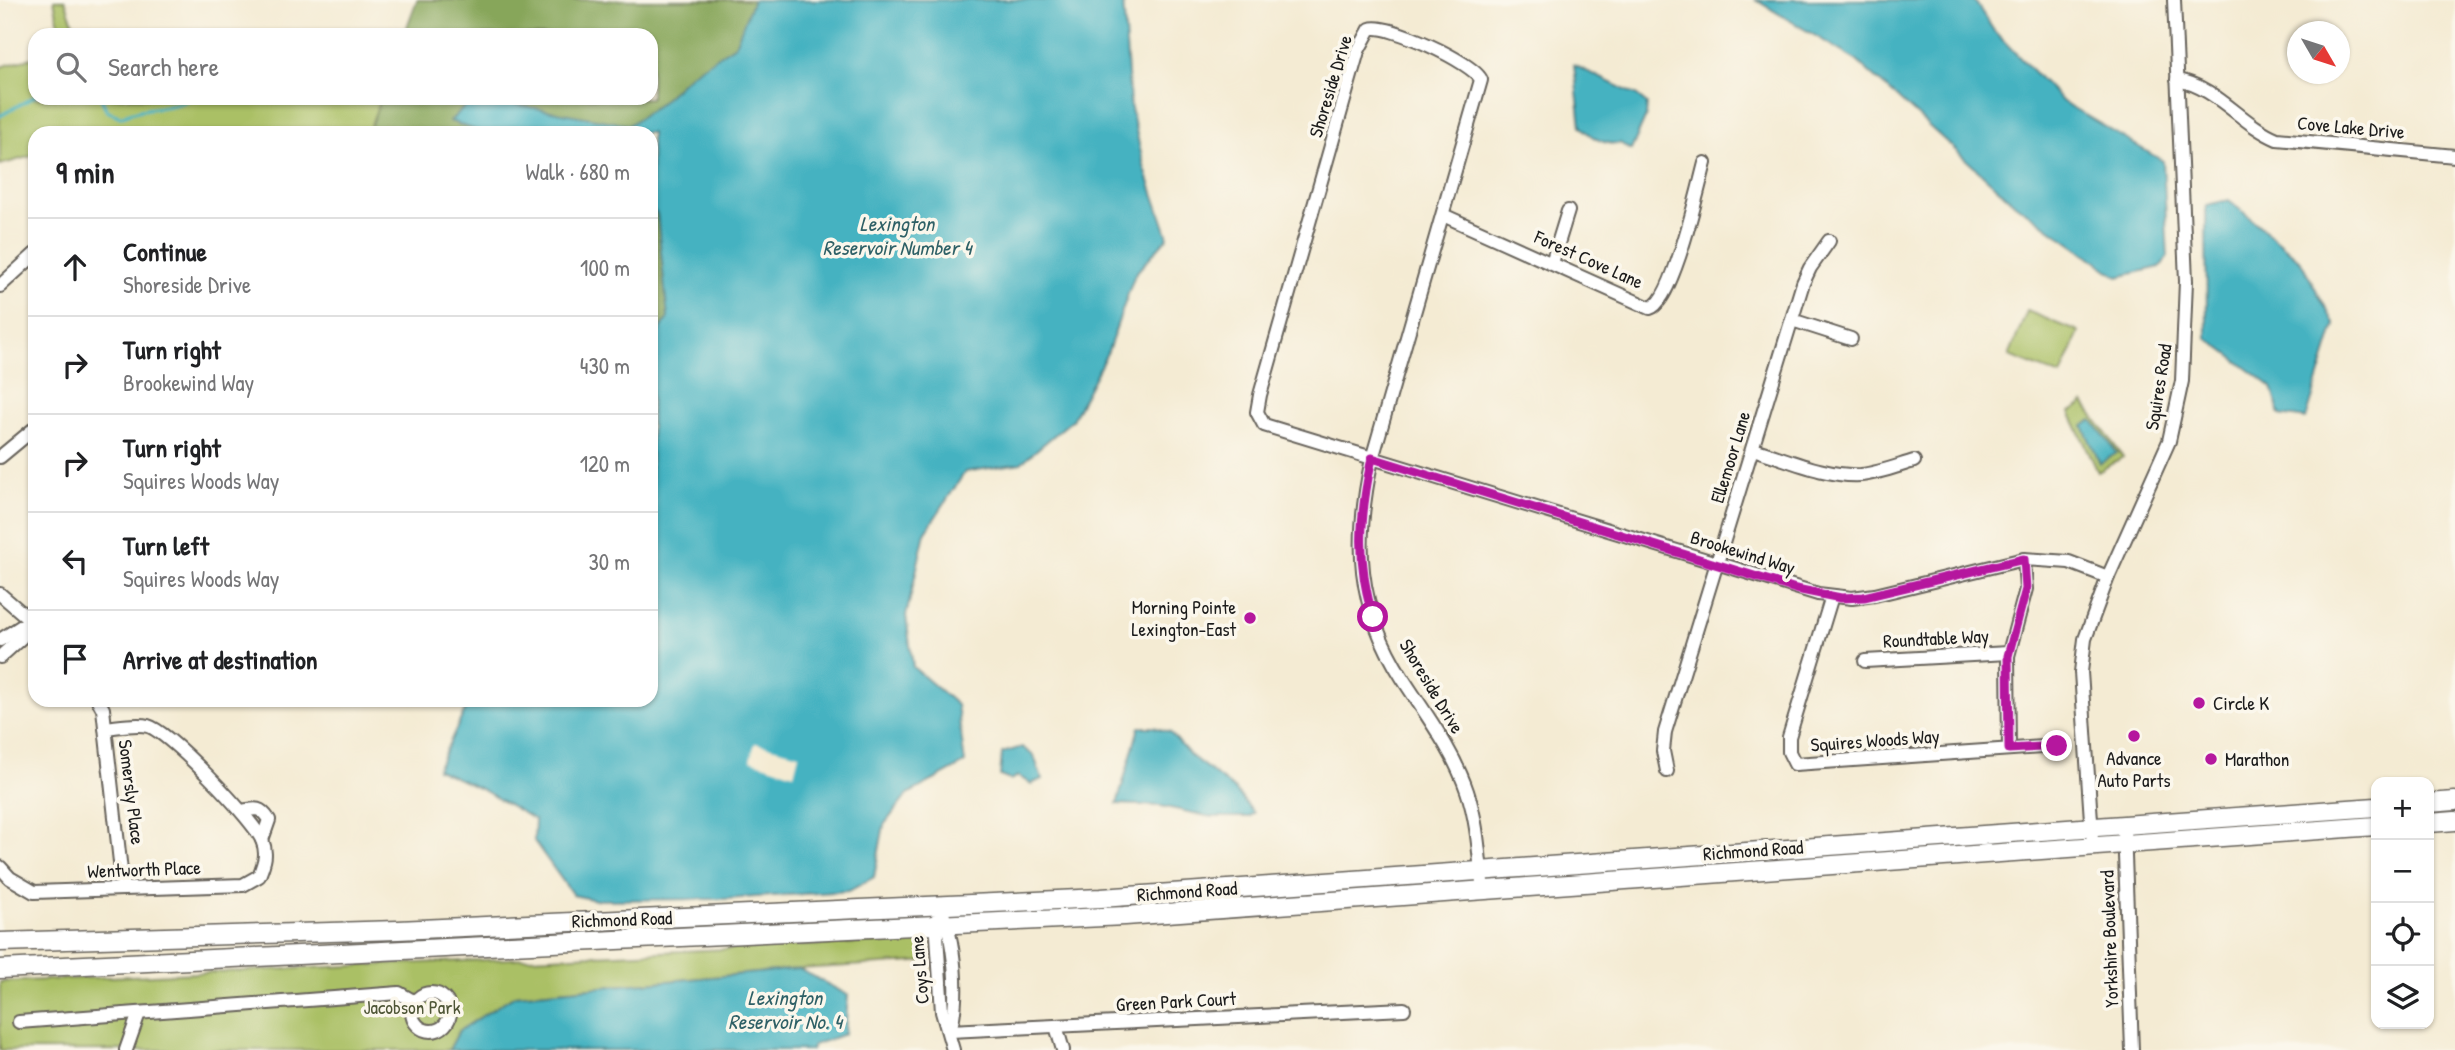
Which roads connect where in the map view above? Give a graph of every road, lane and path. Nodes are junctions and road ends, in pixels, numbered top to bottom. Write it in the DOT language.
graph roads {
  1 [pos="2174,0"];
  2 [pos="2176,80"];
  3 [pos="2455,156"];
  4 [pos="1705,163"];
  5 [pos="1568,211"];
  6 [pos="1443,215"];
  7 [pos="1829,241"];
  8 [pos="28,260"];
  9 [pos="1552,262"];
  10 [pos="0,286"];
  11 [pos="1792,320"];
  12 [pos="1851,339"];
  13 [pos="28,434"];
  14 [pos="1753,449"];
  15 [pos="0,457"];
  16 [pos="1372,458"];
  17 [pos="1914,461"];
  18 [pos="2024,559"];
  19 [pos="1717,564"];
  20 [pos="2108,578"];
  21 [pos="0,594"];
  22 [pos="1832,596"];
  23 [pos="28,615"];
  24 [pos="28,624"];
  25 [pos="28,628"];
  26 [pos="0,640"];
  27 [pos="2008,653"];
  28 [pos="0,657"];
  29 [pos="1865,661"];
  30 [pos="100,707"];
  31 [pos="105,728"];
  32 [pos="2057,746"];
  33 [pos="2009,749"];
  34 [pos="1667,771"];
  35 [pos="2455,801"];
  36 [pos="2434,803"];
  37 [pos="2371,808"];
  38 [pos="2455,821"];
  39 [pos="2434,823"];
  40 [pos="2371,826"];
  41 [pos="2124,836"];
  42 [pos="2093,838"];
  43 [pos="0,867"];
  44 [pos="1482,882"];
  45 [pos="123,889"];
  46 [pos="940,907"];
  47 [pos="941,926"];
  48 [pos="0,942"];
  49 [pos="0,970"];
  50 [pos="415,1002"];
  51 [pos="1404,1009"];
  52 [pos="139,1013"];
  53 [pos="19,1022"];
  54 [pos="1056,1026"];
  55 [pos="950,1031"];
  56 [pos="126,1050"];
  57 [pos="953,1050"];
  58 [pos="1063,1050"];
  59 [pos="2132,1050"];
  1 -- 2 [label="street, Squires Road"];
  2 -- 3 [label="street, Cove Lake Drive"];
  2 -- 20 [label="street, Squires Road"];
  4 -- 9 [label="street, Forest Cove Lane"];
  5 -- 9 [label="street"];
  6 -- 9 [label="street, Forest Cove Lane"];
  6 -- 16 [label="street, Shoreside Drive"];
  6 -- 16 [label="street, Shoreside Drive"];
  7 -- 11 [label="street, Ellemoor Lane"];
  8 -- 10 [label="street"];
  11 -- 12 [label="street"];
  11 -- 14 [label="street, Ellemoor Lane"];
  13 -- 15 [label="street"];
  14 -- 17 [label="street"];
  14 -- 19 [label="street, Ellemoor Lane"];
  16 -- 19 [label="street, Brookewind Way"];
  16 -- 44 [label="street, Shoreside Drive"];
  18 -- 20 [label="street, Brookewind Way"];
  18 -- 22 [label="street, Brookewind Way"];
  18 -- 27 [label="street"];
  19 -- 22 [label="street, Brookewind Way"];
  19 -- 34 [label="street, Ellemoor Lane"];
  20 -- 42 [label="street, Squires Road"];
  21 -- 23 [label="street"];
  22 -- 33 [label="street, Squires Woods Way"];
  24 -- 26 [label="street"];
  25 -- 28 [label="street"];
  27 -- 29 [label="street, Roundtable Way"];
  27 -- 33 [label="street"];
  30 -- 31 [label="street, Somersly Place"];
  31 -- 45 [label="street, Somersly Place"];
  31 -- 45 [label="street, Wentworth Place"];
  32 -- 33 [label="street, Squires Woods Way"];
  35 -- 36 [label="highway"];
  37 -- 41 [label="highway, Richmond Road"];
  38 -- 39 [label="highway"];
  40 -- 41 [label="highway, Richmond Road"];
  41 -- 42 [label="highway, Richmond Road"];
  41 -- 59 [label="street, Yorkshire Boulevard"];
  42 -- 44 [label="highway, Richmond Road"];
  43 -- 45 [label="street, Wentworth Place"];
  44 -- 46 [label="highway, Richmond Road"];
  44 -- 47 [label="highway, Richmond Road"];
  46 -- 47 [label="street, Coys Lane"];
  46 -- 48 [label="highway, Richmond Road"];
  47 -- 49 [label="highway, Richmond Road"];
  47 -- 55 [label="street, Coys Lane"];
  50 -- 52 [label="street"];
  51 -- 54 [label="street, Green Park Court"];
  52 -- 53 [label="street"];
  52 -- 56 [label="street"];
  54 -- 55 [label="street, Green Park Court"];
  54 -- 58 [label="street"];
  55 -- 57 [label="street, Coys Lane"];
}
